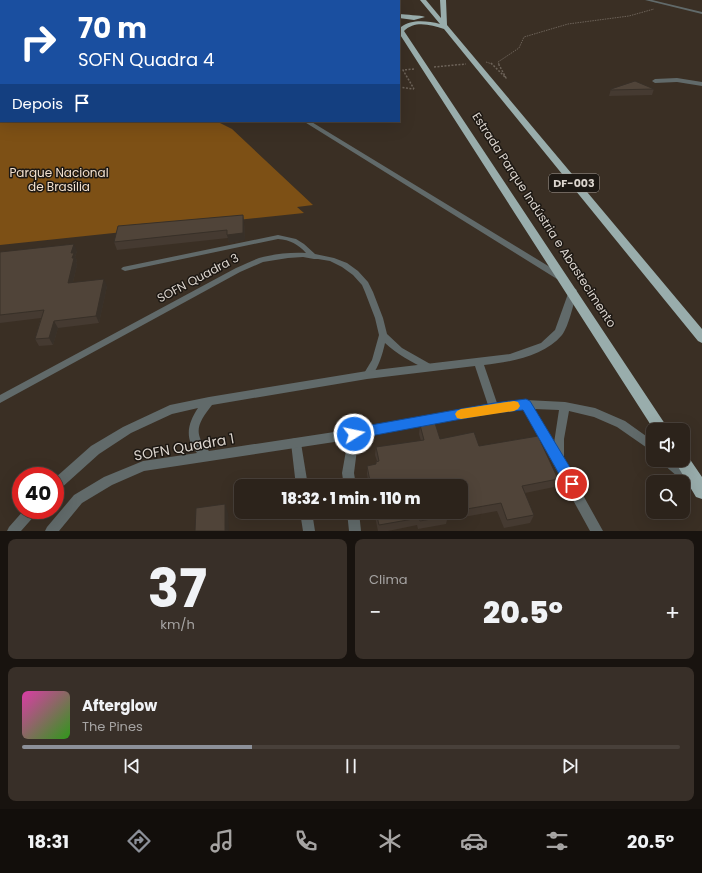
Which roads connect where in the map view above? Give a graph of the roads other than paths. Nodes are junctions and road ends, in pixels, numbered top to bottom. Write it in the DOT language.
graph roads {
  1 [pos="423,0"];
  2 [pos="443,0"];
  3 [pos="647,0"];
  4 [pos="666,0"];
  5 [pos="660,3"];
  6 [pos="431,10"];
  7 [pos="702,13"];
  8 [pos="400,16"];
  9 [pos="445,26"];
  10 [pos="400,30"];
  11 [pos="655,81"];
  12 [pos="702,84"];
  13 [pos="308,122"];
  14 [pos="314,257"];
  15 [pos="125,269"];
  16 [pos="563,279"];
  17 [pos="573,291"];
  18 [pos="384,335"];
  19 [pos="702,338"];
  20 [pos="478,361"];
  21 [pos="429,367"];
  22 [pos="368,375"];
  23 [pos="0,399"];
  24 [pos="209,401"];
  25 [pos="526,404"];
  26 [pos="565,406"];
  27 [pos="494,408"];
  28 [pos="658,423"];
  29 [pos="354,434"];
  30 [pos="646,442"];
  31 [pos="296,443"];
  32 [pos="208,457"];
  33 [pos="559,460"];
  34 [pos="675,467"];
  35 [pos="687,467"];
  36 [pos="64,478"];
  37 [pos="301,479"];
  38 [pos="349,479"];
  39 [pos="702,491"];
  40 [pos="24,519"];
  41 [pos="307,519"];
  42 [pos="354,519"];
  43 [pos="13,531"];
  44 [pos="51,531"];
  45 [pos="309,531"];
  46 [pos="356,531"];
  47 [pos="598,531"];
  1 -- 6 [label="highway, DF-003"];
  2 -- 9 [label="highway"];
  3 -- 5 [label="street"];
  4 -- 5 [label="street"];
  5 -- 7 [label="street"];
  6 -- 8 [label="highway"];
  6 -- 9 [label="highway, DF-003"];
  9 -- 10 [label="highway"];
  9 -- 19 [label="highway, DF-003"];
  10 -- 16 [label="highway, Estrada Parque Indústria e Abastecimento"];
  11 -- 12 [label="street"];
  13 -- 16 [label="lane"];
  14 -- 15 [label="lane"];
  14 -- 18 [label="lane, SOFN Quadra 3"];
  14 -- 23 [label="lane, SOFN Quadra 3"];
  16 -- 17 [label="highway, Estrada Parque Indústria e Abastecimento"];
  17 -- 20 [label="street"];
  17 -- 28 [label="highway, Estrada Parque Indústria e Abastecimento"];
  18 -- 21 [label="lane"];
  18 -- 22 [label="lane"];
  20 -- 21 [label="street"];
  20 -- 27 [label="street"];
  21 -- 22 [label="street"];
  22 -- 24 [label="street"];
  24 -- 32 [label="street"];
  24 -- 36 [label="street"];
  25 -- 26 [label="street, SOFN Quadra 1"];
  25 -- 27 [label="street, SOFN Quadra 1"];
  25 -- 33 [label="street"];
  26 -- 30 [label="street, SOFN Quadra 1"];
  26 -- 33 [label="street"];
  27 -- 29 [label="street, SOFN Quadra 1"];
  29 -- 31 [label="street, SOFN Quadra 1"];
  29 -- 38 [label="street"];
  31 -- 32 [label="street, SOFN Quadra 1"];
  31 -- 37 [label="street"];
  32 -- 44 [label="street, SOFN Quadra 1"];
  33 -- 47 [label="street"];
  34 -- 39 [label="street"];
  35 -- 39 [label="highway"];
  40 -- 43 [label="street"];
  41 -- 45 [label="street"];
  42 -- 46 [label="street"];
}
